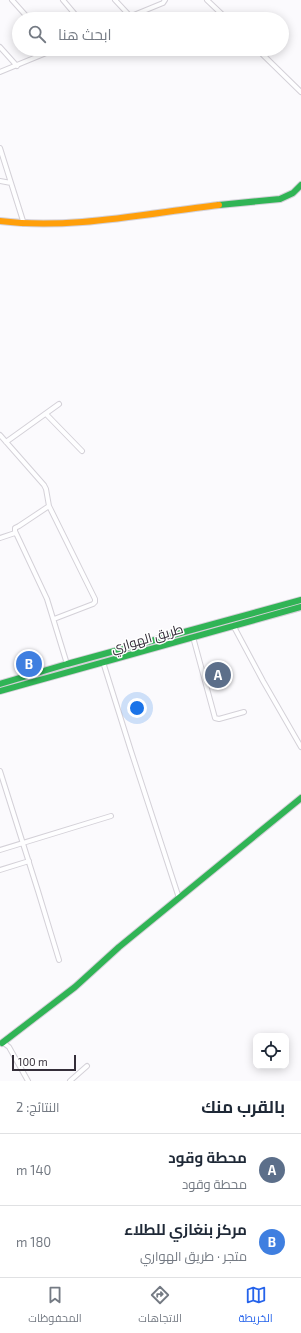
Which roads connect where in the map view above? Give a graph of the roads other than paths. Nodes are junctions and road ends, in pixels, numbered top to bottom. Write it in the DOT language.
graph roads {
  1 [pos="12,0"];
  2 [pos="63,0"];
  3 [pos="115,0"];
  4 [pos="166,0"];
  5 [pos="207,0"];
  6 [pos="23,12"];
  7 [pos="73,12"];
  8 [pos="126,12"];
  9 [pos="140,12"];
  10 [pos="220,12"];
  11 [pos="0,47"];
  12 [pos="40,56"];
  13 [pos="264,56"];
  14 [pos="17,66"];
  15 [pos="0,72"];
  16 [pos="301,92"];
  17 [pos="0,148"];
  18 [pos="0,181"];
  19 [pos="11,183"];
  20 [pos="301,186"];
  21 [pos="0,221"];
  22 [pos="24,224"];
  23 [pos="60,404"];
  24 [pos="46,414"];
  25 [pos="0,435"];
  26 [pos="6,442"];
  27 [pos="82,451"];
  28 [pos="49,506"];
  29 [pos="16,533"];
  30 [pos="0,538"];
  31 [pos="301,600"];
  32 [pos="301,607"];
  33 [pos="54,619"];
  34 [pos="234,625"];
  35 [pos="193,637"];
  36 [pos="103,662"];
  37 [pos="67,664"];
  38 [pos="0,684"];
  39 [pos="0,691"];
  40 [pos="244,712"];
  41 [pos="301,747"];
  42 [pos="0,771"];
  43 [pos="301,798"];
  44 [pos="111,816"];
  45 [pos="23,843"];
  46 [pos="0,850"];
  47 [pos="29,861"];
  48 [pos="0,870"];
  49 [pos="179,898"];
  50 [pos="59,960"];
  51 [pos="1,1043"];
  52 [pos="87,1066"];
  53 [pos="28,1081"];
  54 [pos="70,1081"];
  1 -- 6 [label="street"];
  2 -- 7 [label="street"];
  3 -- 8 [label="street"];
  4 -- 9 [label="street"];
  5 -- 10 [label="street"];
  11 -- 14 [label="street"];
  12 -- 14 [label="street"];
  13 -- 16 [label="street"];
  14 -- 15 [label="street"];
  17 -- 19 [label="street"];
  18 -- 19 [label="street"];
  19 -- 22 [label="street"];
  20 -- 22 [label="main road"];
  21 -- 22 [label="main road"];
  23 -- 24 [label="street"];
  24 -- 26 [label="street"];
  24 -- 27 [label="street"];
  25 -- 26 [label="street"];
  26 -- 28 [label="street"];
  28 -- 29 [label="street"];
  28 -- 33 [label="street"];
  29 -- 30 [label="street"];
  29 -- 33 [label="street"];
  31 -- 37 [label="main road, طريق الهواري"];
  32 -- 34 [label="main road, طريق الهواري"];
  33 -- 37 [label="street"];
  34 -- 35 [label="main road, طريق الهواري"];
  34 -- 41 [label="street"];
  35 -- 36 [label="main road, طريق الهواري"];
  35 -- 40 [label="street"];
  36 -- 39 [label="main road, طريق الهواري"];
  36 -- 49 [label="street"];
  37 -- 38 [label="main road, طريق الهواري"];
  42 -- 45 [label="street"];
  43 -- 49 [label="main road"];
  44 -- 45 [label="street"];
  45 -- 46 [label="street"];
  45 -- 47 [label="street"];
  47 -- 48 [label="street"];
  47 -- 50 [label="street"];
  49 -- 51 [label="main road"];
  51 -- 53 [label="street"];
  52 -- 54 [label="street"];
}
